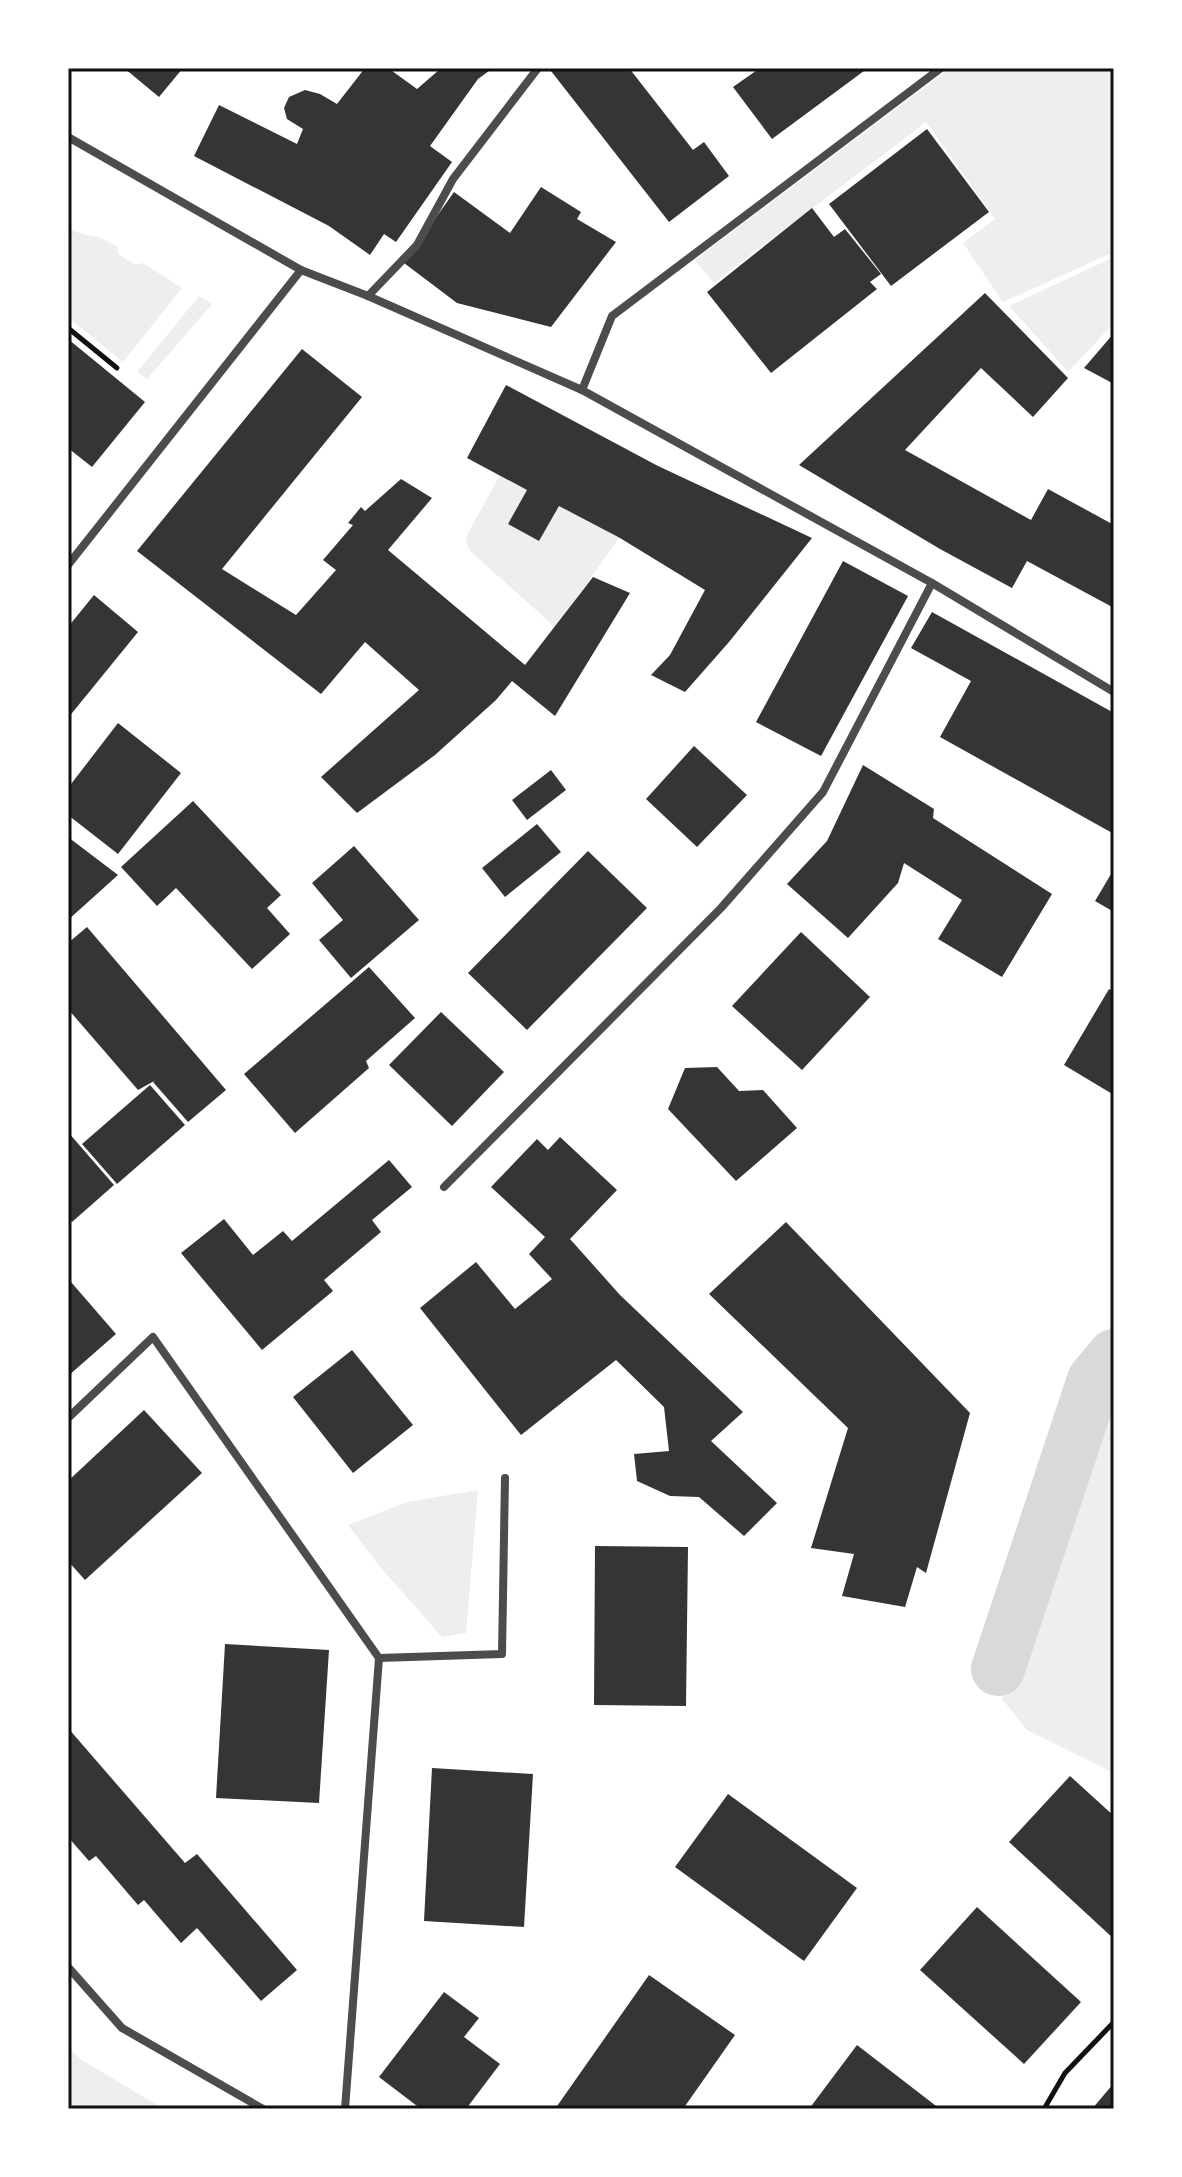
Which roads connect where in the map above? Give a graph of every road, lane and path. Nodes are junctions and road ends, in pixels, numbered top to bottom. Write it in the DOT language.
graph roads {
  1 [pos="538,68"];
  2 [pos="941,68"];
  3 [pos="68,137"];
  4 [pos="301,270"];
  5 [pos="368,296"];
  6 [pos="68,328"];
  7 [pos="117,368"];
  8 [pos="582,390"];
  9 [pos="68,565"];
  10 [pos="932,583"];
  11 [pos="1114,692"];
  12 [pos="444,1187"];
  13 [pos="68,1418"];
  14 [pos="505,1478"];
  15 [pos="379,1658"];
  16 [pos="68,1967"];
  17 [pos="1114,2022"];
  18 [pos="263,2109"];
  19 [pos="345,2109"];
  20 [pos="1044,2109"];
  1 -- 5 [label="street"];
  2 -- 8 [label="street"];
  3 -- 4 [label="street"];
  4 -- 5 [label="street"];
  4 -- 9 [label="street"];
  5 -- 8 [label="street"];
  6 -- 7 [label="path"];
  8 -- 10 [label="street"];
  10 -- 11 [label="street"];
  10 -- 12 [label="street"];
  13 -- 15 [label="street"];
  14 -- 15 [label="street"];
  15 -- 19 [label="street"];
  16 -- 18 [label="street"];
  17 -- 20 [label="path"];
}
